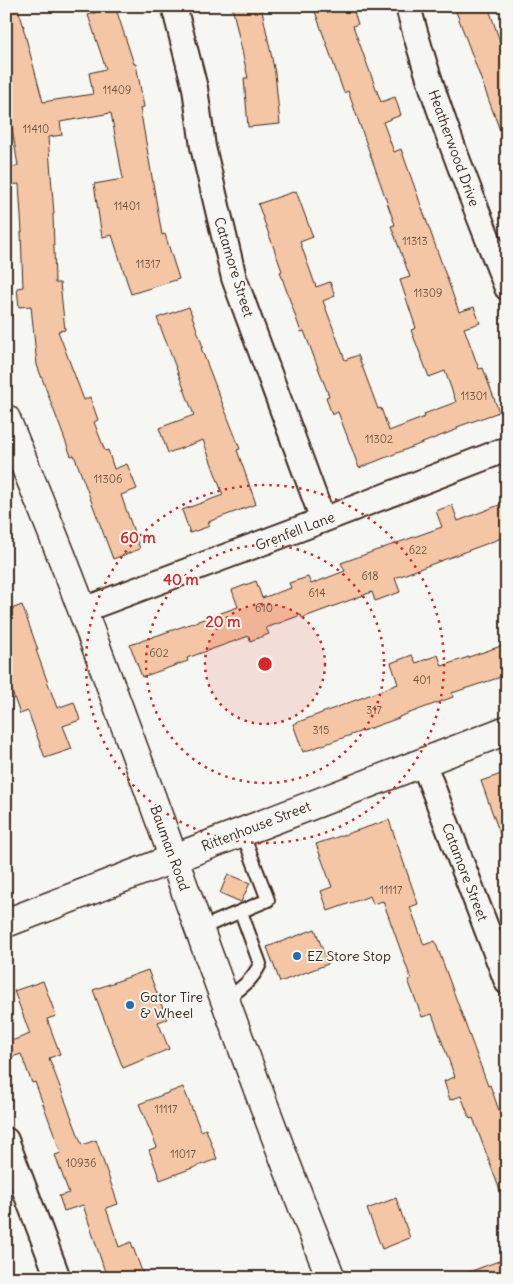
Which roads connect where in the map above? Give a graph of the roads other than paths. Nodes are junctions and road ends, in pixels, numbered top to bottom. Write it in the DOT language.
graph roads {
  1 [pos="174,6"];
  2 [pos="408,6"];
  3 [pos="507,288"];
  4 [pos="6,419"];
  5 [pos="507,449"];
  6 [pos="323,520"];
  7 [pos="83,610"];
  8 [pos="507,730"];
  9 [pos="424,762"];
  10 [pos="242,832"];
  11 [pos="174,858"];
  12 [pos="241,912"];
  13 [pos="6,923"];
  14 [pos="199,929"];
  15 [pos="507,982"];
  16 [pos="226,1000"];
  17 [pos="6,1140"];
  18 [pos="58,1278"];
  19 [pos="330,1278"];
  1 -- 6 [label="street, Catamore Street"];
  2 -- 3 [label="street, Heatherwood Drive"];
  4 -- 7 [label="street, Bauman Road"];
  5 -- 6 [label="street, Grenfell Lane"];
  6 -- 7 [label="street, Grenfell Lane"];
  7 -- 11 [label="street, Bauman Road"];
  8 -- 9 [label="street, Rittenhouse Street"];
  9 -- 10 [label="street, Rittenhouse Street"];
  9 -- 15 [label="street, Catamore Street"];
  10 -- 11 [label="street, Rittenhouse Street"];
  10 -- 12 [label="lane"];
  11 -- 13 [label="street, Rittenhouse Street"];
  11 -- 14 [label="street, Bauman Road"];
  12 -- 14 [label="lane"];
  12 -- 16 [label="lane"];
  14 -- 16 [label="street, Bauman Road"];
  16 -- 19 [label="street, Bauman Road"];
  17 -- 18 [label="street"];
}
